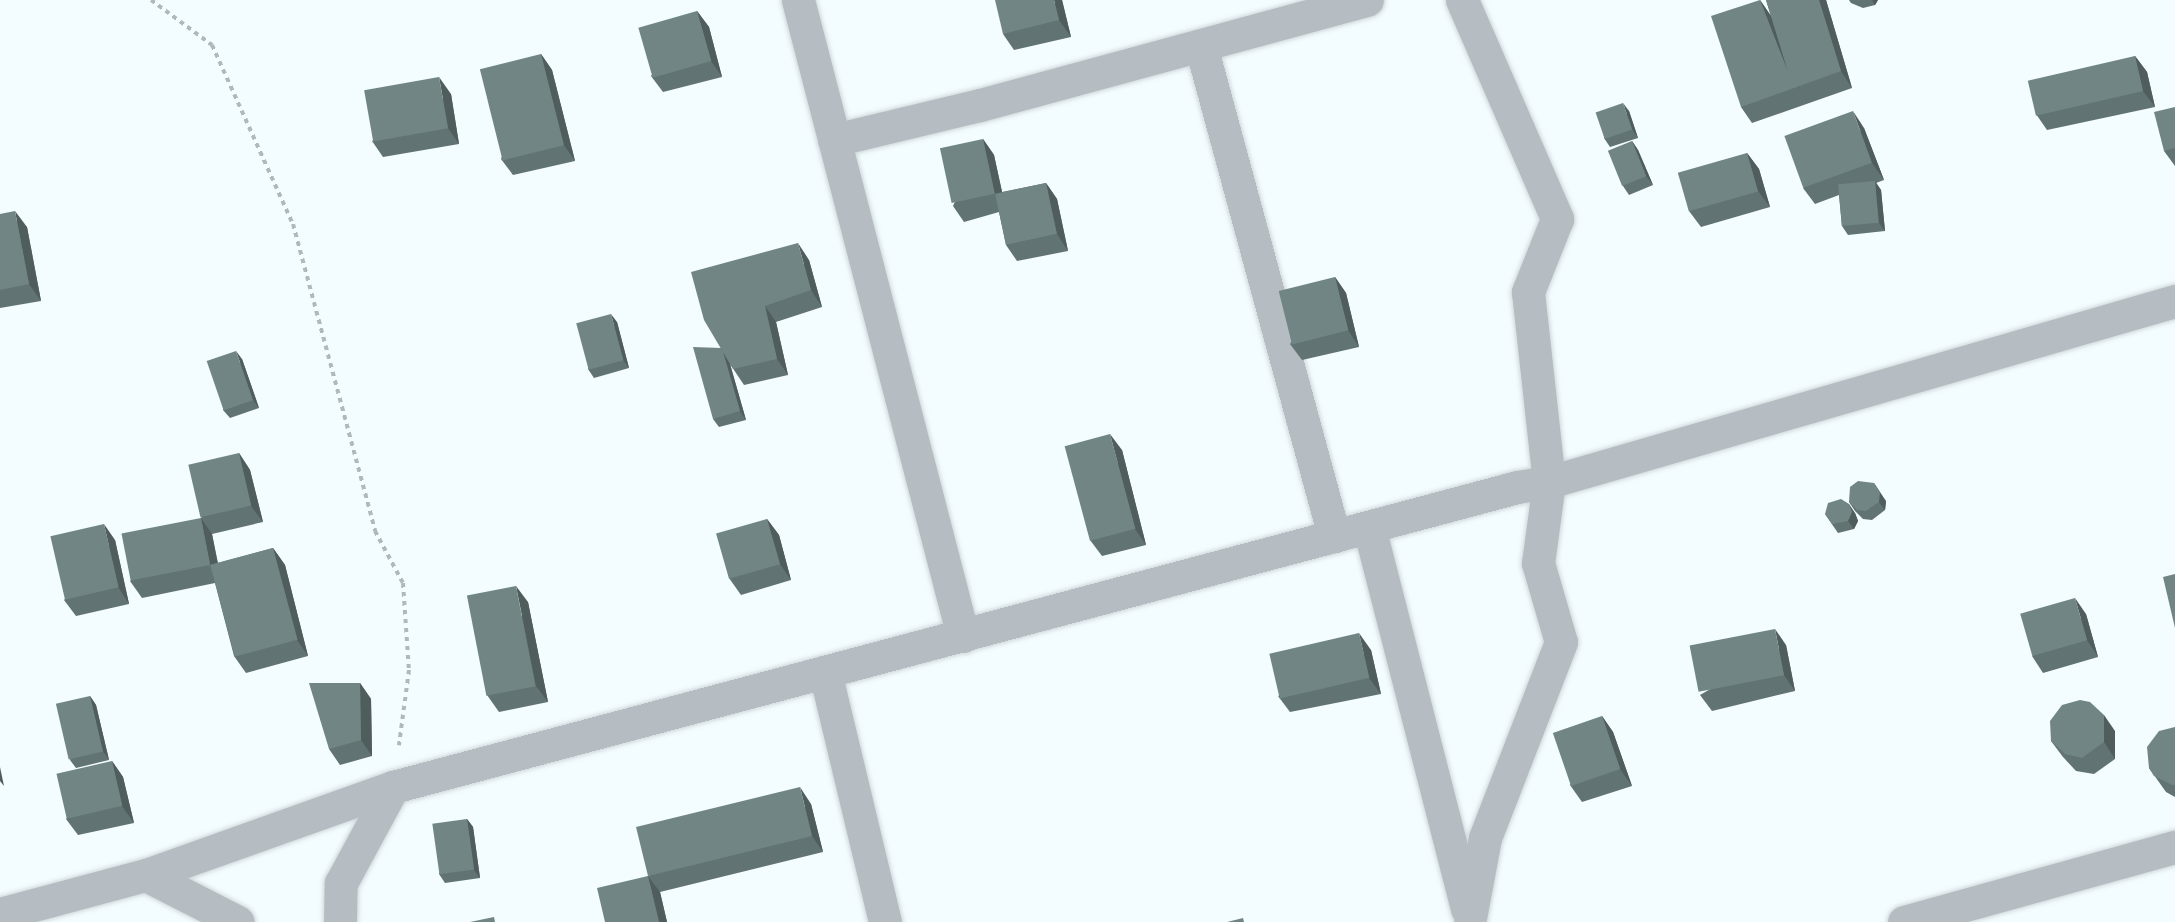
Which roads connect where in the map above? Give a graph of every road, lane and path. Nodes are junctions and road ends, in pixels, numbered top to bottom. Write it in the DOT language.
graph roads {
  1 [pos="151,0"];
  2 [pos="798,0"];
  3 [pos="1367,0"];
  4 [pos="1462,0"];
  5 [pos="1320,6"];
  6 [pos="1201,46"];
  7 [pos="834,140"];
  8 [pos="2175,302"];
  9 [pos="1549,482"];
  10 [pos="1369,527"];
  11 [pos="1335,536"];
  12 [pos="963,636"];
  13 [pos="825,672"];
  14 [pos="393,787"];
  15 [pos="2175,847"];
  16 [pos="146,875"];
  17 [pos="0,914"];
  18 [pos="1470,920"];
  19 [pos="238,922"];
  20 [pos="340,922"];
  21 [pos="885,922"];
  22 [pos="1904,922"];
  1 -- 14 [label="path"];
  2 -- 7 [label="street"];
  3 -- 5 [label="street"];
  4 -- 9 [label="street"];
  5 -- 6 [label="street"];
  6 -- 7 [label="street"];
  6 -- 11 [label="street"];
  7 -- 12 [label="street"];
  8 -- 9 [label="street"];
  9 -- 10 [label="street"];
  9 -- 18 [label="street"];
  10 -- 11 [label="street"];
  10 -- 18 [label="street"];
  11 -- 12 [label="street"];
  12 -- 13 [label="street"];
  13 -- 14 [label="street"];
  13 -- 21 [label="street"];
  14 -- 16 [label="street"];
  14 -- 20 [label="street"];
  15 -- 22 [label="street"];
  16 -- 17 [label="street"];
  16 -- 19 [label="street"];
}
